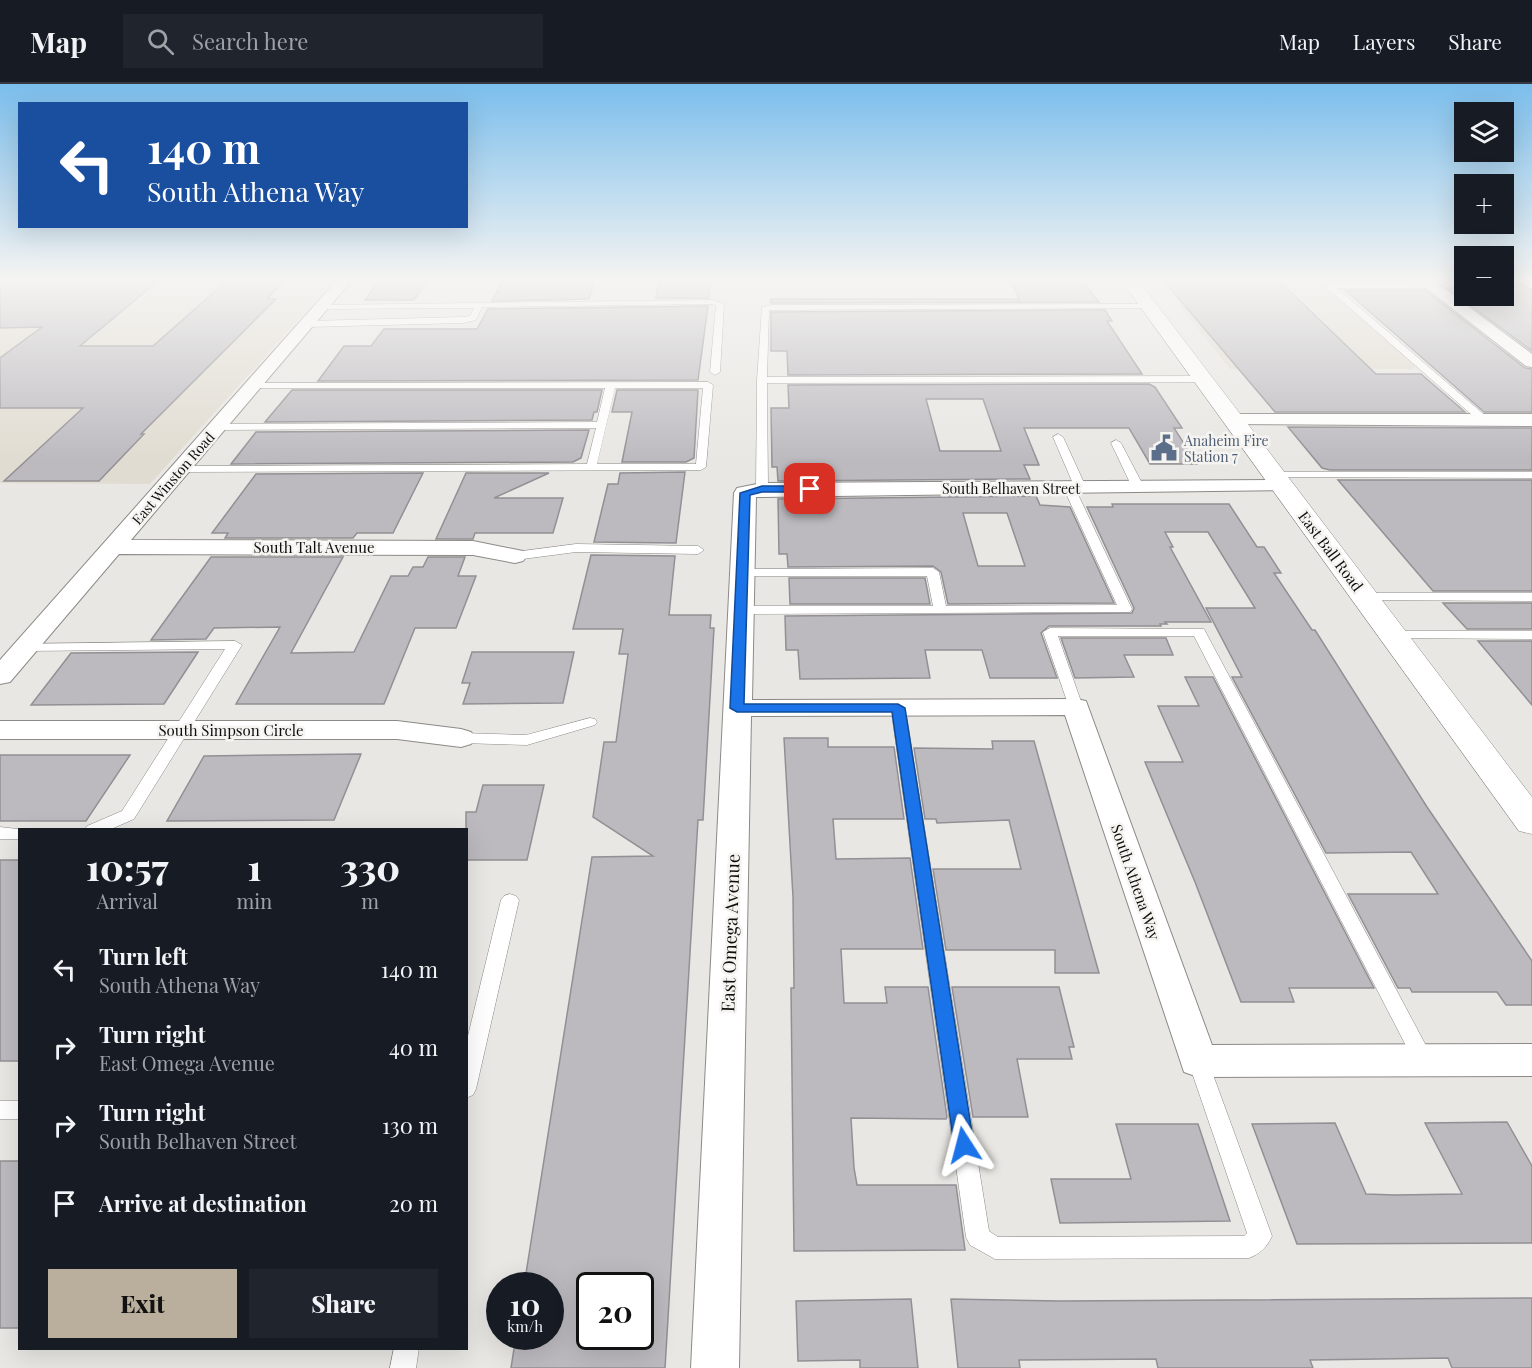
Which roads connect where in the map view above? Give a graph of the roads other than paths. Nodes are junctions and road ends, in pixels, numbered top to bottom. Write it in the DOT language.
graph roads {
  1 [pos="294,340"];
  2 [pos="717,340"];
  3 [pos="764,340"];
  4 [pos="1174,340"];
  5 [pos="1392,340"];
  6 [pos="1503,340"];
  7 [pos="1532,362"];
  8 [pos="715,372"];
  9 [pos="1203,379"];
  10 [pos="762,380"];
  11 [pos="611,385"];
  12 [pos="254,386"];
  13 [pos="1234,420"];
  14 [pos="1484,420"];
  15 [pos="1532,420"];
  16 [pos="602,424"];
  17 [pos="218,427"];
  18 [pos="1058,436"];
  19 [pos="1116,443"];
  20 [pos="591,468"];
  21 [pos="181,469"];
  22 [pos="1532,475"];
  23 [pos="1278,481"];
  24 [pos="1074,487"];
  25 [pos="1138,487"];
  26 [pos="753,493"];
  27 [pos="113,547"];
  28 [pos="698,550"];
  29 [pos="515,556"];
  30 [pos="742,573"];
  31 [pos="1365,597"];
  32 [pos="1532,597"];
  33 [pos="940,609"];
  34 [pos="740,610"];
  35 [pos="1393,635"];
  36 [pos="1532,635"];
  37 [pos="26,647"];
  38 [pos="0,676"];
  39 [pos="1076,707"];
  40 [pos="737,708"];
  41 [pos="898,708"];
  42 [pos="590,722"];
  43 [pos="0,730"];
  44 [pos="182,730"];
  45 [pos="461,738"];
  46 [pos="1532,822"];
  47 [pos="98,828"];
  48 [pos="0,833"];
  49 [pos="18,833"];
  50 [pos="510,900"];
  51 [pos="1424,1060"];
  52 [pos="1532,1060"];
  53 [pos="1198,1061"];
  54 [pos="468,1080"];
  55 [pos="0,1110"];
  56 [pos="18,1110"];
  57 [pos="407,1350"];
  58 [pos="403,1368"];
  59 [pos="715,1368"];
  1 -- 12 [label="street, East Winston Road"];
  2 -- 8 [label="lane"];
  3 -- 10 [label="lane"];
  4 -- 9 [label="main road, East Ball Road"];
  5 -- 14 [label="lane"];
  6 -- 7 [label="street"];
  9 -- 10 [label="lane"];
  9 -- 13 [label="main road, East Ball Road"];
  10 -- 26 [label="lane"];
  11 -- 12 [label="lane"];
  11 -- 16 [label="lane"];
  11 -- 20 [label="lane"];
  12 -- 17 [label="street, East Winston Road"];
  13 -- 14 [label="street"];
  13 -- 23 [label="main road, East Ball Road"];
  14 -- 15 [label="street"];
  16 -- 17 [label="lane"];
  16 -- 20 [label="lane"];
  17 -- 21 [label="street, East Winston Road"];
  18 -- 24 [label="lane"];
  19 -- 25 [label="lane"];
  20 -- 21 [label="lane"];
  21 -- 27 [label="street, East Winston Road"];
  22 -- 23 [label="lane"];
  23 -- 25 [label="street, South Belhaven Street"];
  23 -- 31 [label="main road, East Ball Road"];
  24 -- 25 [label="street, South Belhaven Street"];
  24 -- 26 [label="street, South Belhaven Street"];
  24 -- 33 [label="lane"];
  26 -- 30 [label="street, East Omega Avenue"];
  27 -- 29 [label="street, South Talt Avenue"];
  27 -- 37 [label="street, East Winston Road"];
  28 -- 29 [label="lane"];
  30 -- 33 [label="lane"];
  30 -- 34 [label="street, East Omega Avenue"];
  31 -- 32 [label="lane"];
  31 -- 35 [label="main road, East Ball Road"];
  33 -- 34 [label="lane"];
  34 -- 40 [label="street, East Omega Avenue"];
  35 -- 36 [label="lane"];
  35 -- 46 [label="main road, East Ball Road"];
  37 -- 38 [label="street, East Winston Road"];
  37 -- 44 [label="lane"];
  39 -- 41 [label="street"];
  39 -- 51 [label="lane"];
  39 -- 53 [label="street, South Athena Way"];
  40 -- 41 [label="street"];
  40 -- 59 [label="street, East Omega Avenue"];
  41 -- 53 [label="lane"];
  42 -- 45 [label="lane"];
  43 -- 44 [label="street, South Simpson Circle"];
  44 -- 45 [label="street, South Simpson Circle"];
  44 -- 47 [label="lane"];
  48 -- 49 [label="lane"];
  50 -- 54 [label="lane"];
  51 -- 52 [label="street"];
  51 -- 53 [label="street"];
  55 -- 56 [label="lane"];
  57 -- 58 [label="lane"];
}
